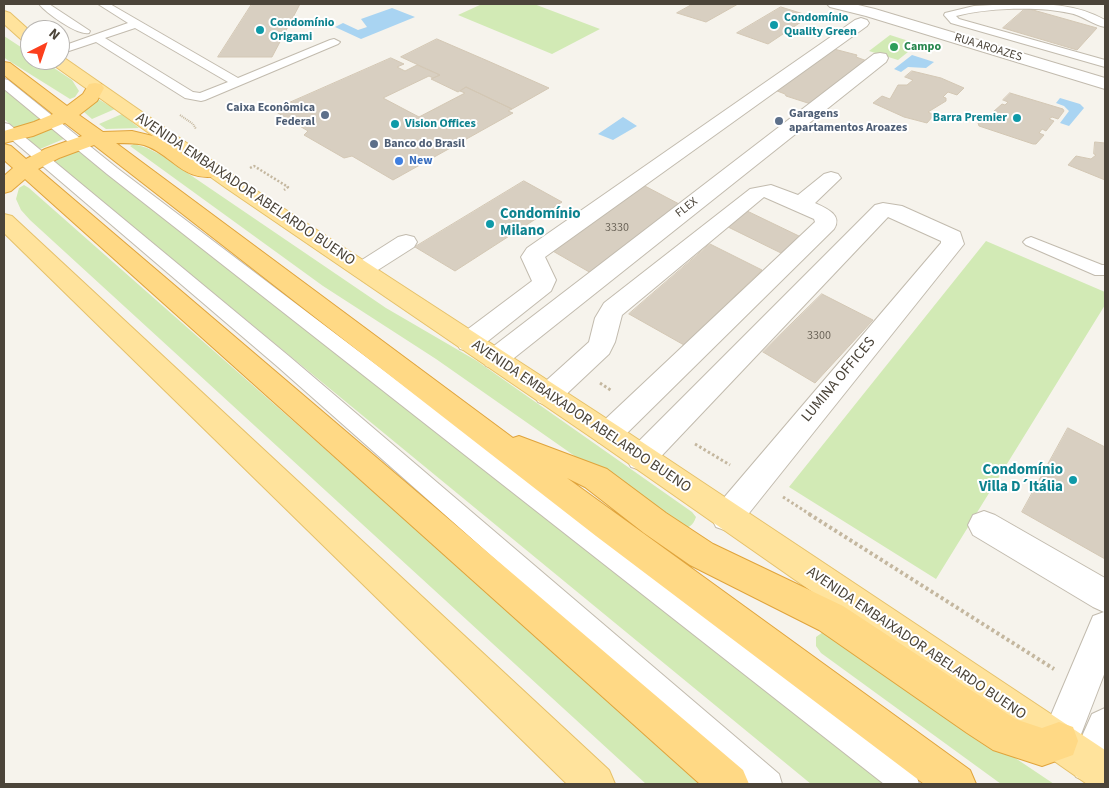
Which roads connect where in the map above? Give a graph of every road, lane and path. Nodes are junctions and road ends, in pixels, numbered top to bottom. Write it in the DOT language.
graph roads {
  1 [pos="44,4"];
  2 [pos="103,4"];
  3 [pos="836,4"];
  4 [pos="861,10"];
  5 [pos="4,16"];
  6 [pos="130,21"];
  7 [pos="1105,24"];
  8 [pos="20,30"];
  9 [pos="85,31"];
  10 [pos="70,36"];
  11 [pos="97,38"];
  12 [pos="334,42"];
  13 [pos="70,47"];
  14 [pos="1088,47"];
  15 [pos="880,58"];
  16 [pos="1105,65"];
  17 [pos="4,66"];
  18 [pos="70,69"];
  19 [pos="1105,73"];
  20 [pos="1088,79"];
  21 [pos="4,83"];
  22 [pos="237,83"];
  23 [pos="1105,84"];
  24 [pos="95,88"];
  25 [pos="60,117"];
  26 [pos="89,141"];
  27 [pos="13,152"];
  28 [pos="215,171"];
  29 [pos="831,178"];
  30 [pos="800,205"];
  31 [pos="4,221"];
  32 [pos="406,242"];
  33 [pos="1031,242"];
  34 [pos="362,270"];
  35 [pos="1105,270"];
  36 [pos="482,350"];
  37 [pos="548,395"];
  38 [pos="608,434"];
  39 [pos="491,437"];
  40 [pos="641,458"];
  41 [pos="727,517"];
  42 [pos="984,525"];
  43 [pos="1105,596"];
  44 [pos="1105,628"];
  45 [pos="1105,727"];
  46 [pos="1059,741"];
  47 [pos="1098,768"];
  48 [pos="595,784"];
  49 [pos="729,784"];
  50 [pos="769,784"];
  51 [pos="906,784"];
  52 [pos="956,784"];
  1 -- 9 [label="lane"];
  2 -- 6 [label="lane"];
  3 -- 4 [label="street, RUA AROAZES"];
  4 -- 20 [label="street, RUA AROAZES"];
  4 -- 36 [label="street"];
  5 -- 8 [label="main road"];
  6 -- 9 [label="lane"];
  6 -- 11 [label="lane"];
  6 -- 22 [label="lane"];
  7 -- 16 [label="lane"];
  9 -- 10 [label="lane"];
  11 -- 13 [label="lane"];
  11 -- 22 [label="lane"];
  12 -- 22 [label="lane"];
  14 -- 16 [label="lane"];
  15 -- 36 [label="street, FLEX"];
  17 -- 25 [label="highway"];
  18 -- 24 [label="main road, AVENIDA EMBAIXADOR ABELARDO BUENO"];
  19 -- 20 [label="lane"];
  20 -- 23 [label="street, RUA AROAZES"];
  21 -- 25 [label="lane"];
  24 -- 25 [label="highway"];
  24 -- 28 [label="main road, AVENIDA EMBAIXADOR ABELARDO BUENO"];
  25 -- 26 [label="lane"];
  25 -- 27 [label="highway"];
  26 -- 27 [label="highway"];
  26 -- 28 [label="highway"];
  26 -- 39 [label="highway"];
  26 -- 51 [label="lane"];
  27 -- 49 [label="highway"];
  27 -- 50 [label="lane"];
  28 -- 34 [label="main road, AVENIDA EMBAIXADOR ABELARDO BUENO"];
  29 -- 30 [label="street"];
  30 -- 37 [label="street"];
  30 -- 38 [label="street"];
  31 -- 48 [label="main road"];
  32 -- 34 [label="street"];
  33 -- 35 [label="lane"];
  34 -- 36 [label="main road, AVENIDA EMBAIXADOR ABELARDO BUENO"];
  36 -- 37 [label="main road, AVENIDA EMBAIXADOR ABELARDO BUENO"];
  37 -- 38 [label="main road, AVENIDA EMBAIXADOR ABELARDO BUENO"];
  38 -- 40 [label="main road, AVENIDA EMBAIXADOR ABELARDO BUENO"];
  39 -- 46 [label="highway"];
  39 -- 52 [label="highway"];
  40 -- 41 [label="main road, AVENIDA EMBAIXADOR ABELARDO BUENO"];
  40 -- 41 [label="street, LUMINA OFFICES"];
  41 -- 46 [label="main road, AVENIDA EMBAIXADOR ABELARDO BUENO"];
  42 -- 43 [label="street"];
  44 -- 46 [label="street"];
  45 -- 47 [label="street"];
  46 -- 47 [label="main road, AVENIDA EMBAIXADOR ABELARDO BUENO"];
}
